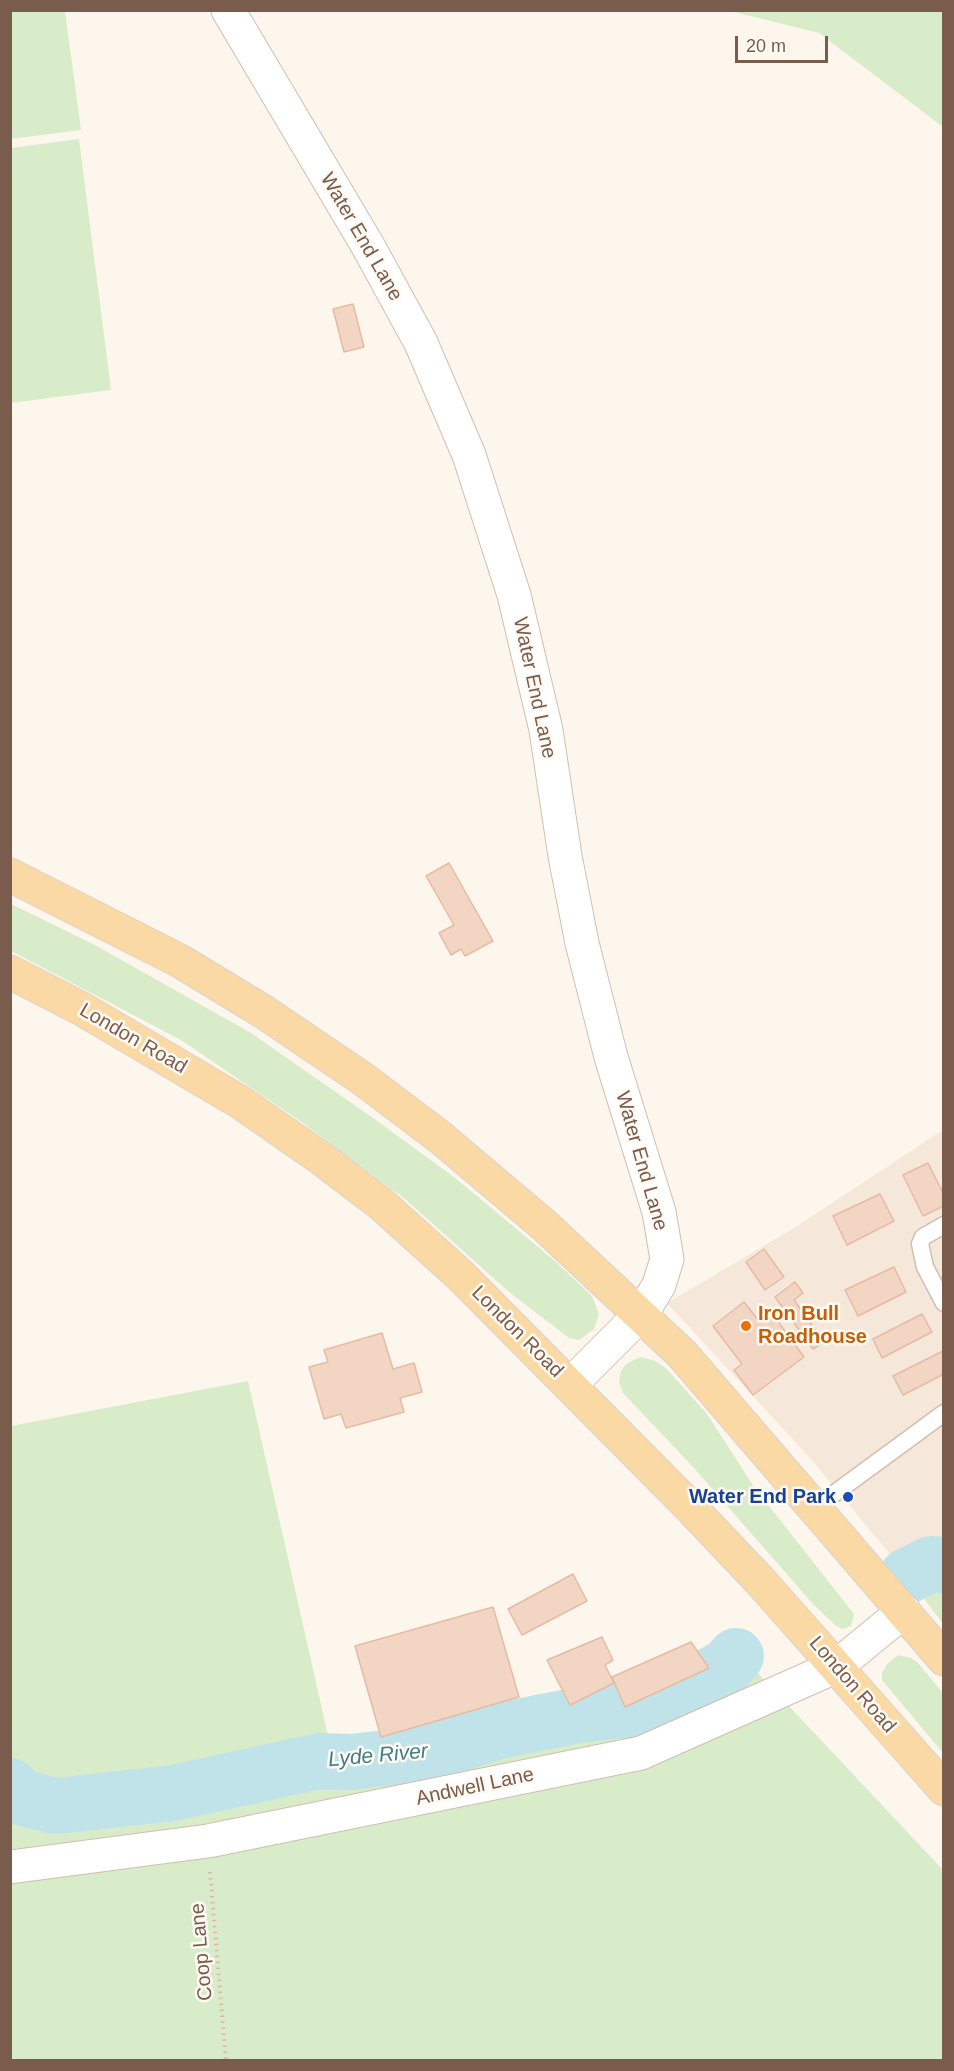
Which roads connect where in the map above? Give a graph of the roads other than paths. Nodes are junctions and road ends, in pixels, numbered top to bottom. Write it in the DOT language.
graph roads {
  1 [pos="228,10"];
  2 [pos="10,875"];
  3 [pos="10,972"];
  4 [pos="944,1225"];
  5 [pos="944,1303"];
  6 [pos="642,1313"];
  7 [pos="570,1385"];
  8 [pos="944,1413"];
  9 [pos="816,1507"];
  10 [pos="904,1611"];
  11 [pos="944,1659"];
  12 [pos="837,1666"];
  13 [pos="944,1789"];
  14 [pos="10,1867"];
  1 -- 6 [label="street, Water End Lane"];
  2 -- 6 [label="main road"];
  3 -- 7 [label="main road, London Road"];
  4 -- 5 [label="lane"];
  6 -- 7 [label="street, Water End Lane"];
  6 -- 9 [label="main road"];
  7 -- 12 [label="main road, London Road"];
  8 -- 9 [label="lane"];
  9 -- 10 [label="main road"];
  10 -- 11 [label="main road"];
  10 -- 12 [label="street, Andwell Lane"];
  12 -- 13 [label="main road, London Road"];
  12 -- 14 [label="street, Andwell Lane"];
}
